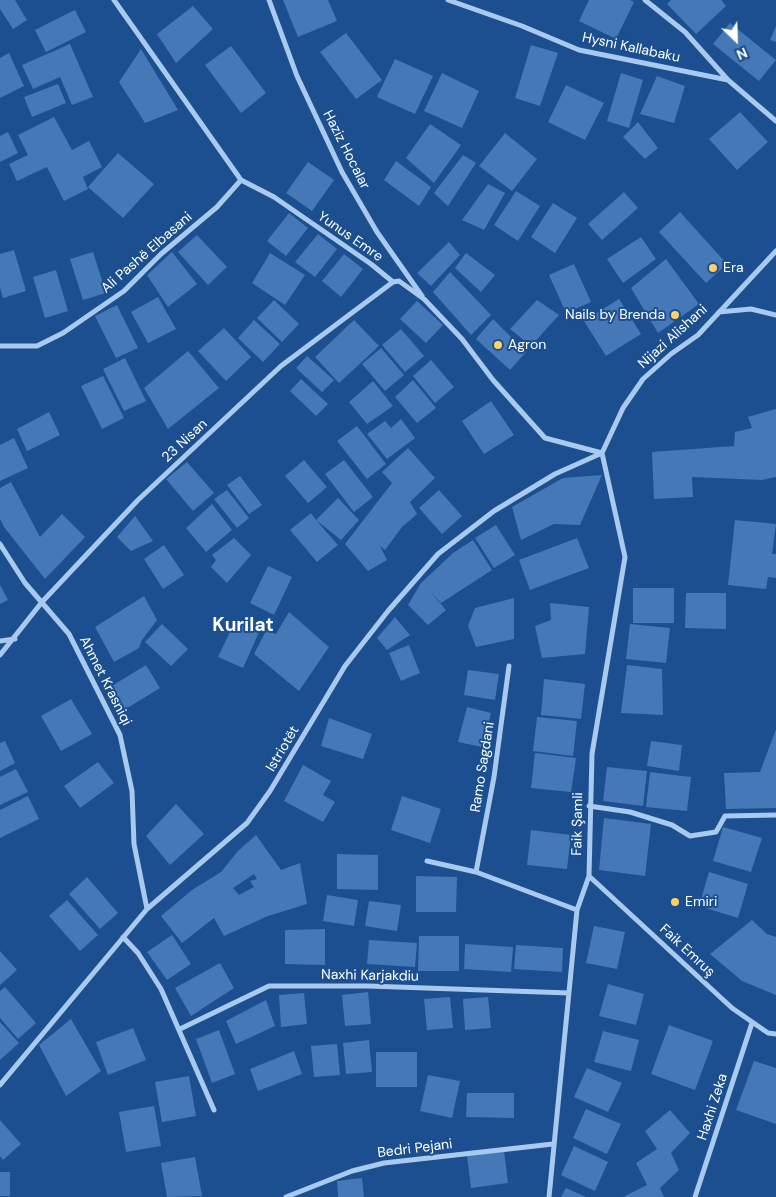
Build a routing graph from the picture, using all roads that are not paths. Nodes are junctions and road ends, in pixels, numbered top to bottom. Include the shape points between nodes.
1 (114, 0) edge
2 (269, 0) edge
3 (448, 0) edge
4 (645, 0) edge
5 (728, 80) junction
6 (776, 121) edge
7 (242, 180) junction
8 (776, 251) edge
9 (393, 282) junction
10 (424, 299) junction
11 (719, 312) junction
12 (776, 314) edge
13 (1, 347) edge
14 (602, 453) junction
15 (0, 544) edge
16 (42, 602) junction
17 (15, 639) junction
18 (0, 640) edge
19 (0, 656) edge
20 (509, 666) dead end
21 (589, 806) junction
22 (776, 815) edge
23 (427, 861) dead end
24 (476, 872) junction
25 (589, 876) junction
26 (147, 909) junction
27 (578, 910) junction
28 (123, 937) junction
29 (568, 993) junction
30 (752, 1023) junction
31 (180, 1029) junction
32 (776, 1034) edge
33 (0, 1085) edge
34 (214, 1110) dead end
35 (553, 1144) junction
36 (286, 1197) edge
37 (549, 1197) edge
38 (695, 1197) edge

1 - 7 street, Yunus Emre
2 - 10 street, Haziz Hocalar via 298,76 342,172 377,232
3 - 5 street, Hysni Kallabaku via 579,50
4 - 5 street via 685,32
5 - 6 street
7 - 9 street, Yunus Emre via 274,197
7 - 13 street, Ali Pashë Elbasani via 217,207 161,254 124,291 63,333 37,346
8 - 11 street, Nijazi Alishani
9 - 10 street, Yunus Emre via 399,281
9 - 16 street, 23 Nisan via 282,366 138,500
10 - 14 street, Yunus Emre via 545,438
11 - 12 street via 751,309
11 - 14 street, Nijazi Alishani via 643,380 623,408
14 - 21 street, Faik Şamli via 625,557 592,754
14 - 26 street, Istriotët via 555,474 494,511 438,554 345,666 270,791 246,823
15 - 16 street, Ahmet Krasniqi
16 - 17 street, 23 Nisan
16 - 26 street, Ahmet Krasniqi via 69,634 120,735 132,791 134,844
17 - 18 street
17 - 19 street, 23 Nisan
20 - 24 street, Ramo Sagdani via 494,777
21 - 22 street via 630,812 672,825 690,836 716,832 725,816
21 - 25 street, Faik Şamli
23 - 24 street
24 - 27 street
25 - 27 street, Faik Şamli
25 - 30 street, Faik Emruş
26 - 28 street, Istriotët
27 - 29 street, Faik Şamli
28 - 31 street via 138,953 161,990
28 - 33 street, Istriotët
29 - 31 street, Naxhi Karjakdiu via 269,986
29 - 35 street, Faik Şamli
30 - 32 street, Faik Emruş
30 - 38 street, Haxhi Zeka
31 - 34 street
35 - 36 street, Bedri Pejani via 384,1164 352,1171
35 - 37 street, Faik Şamli

